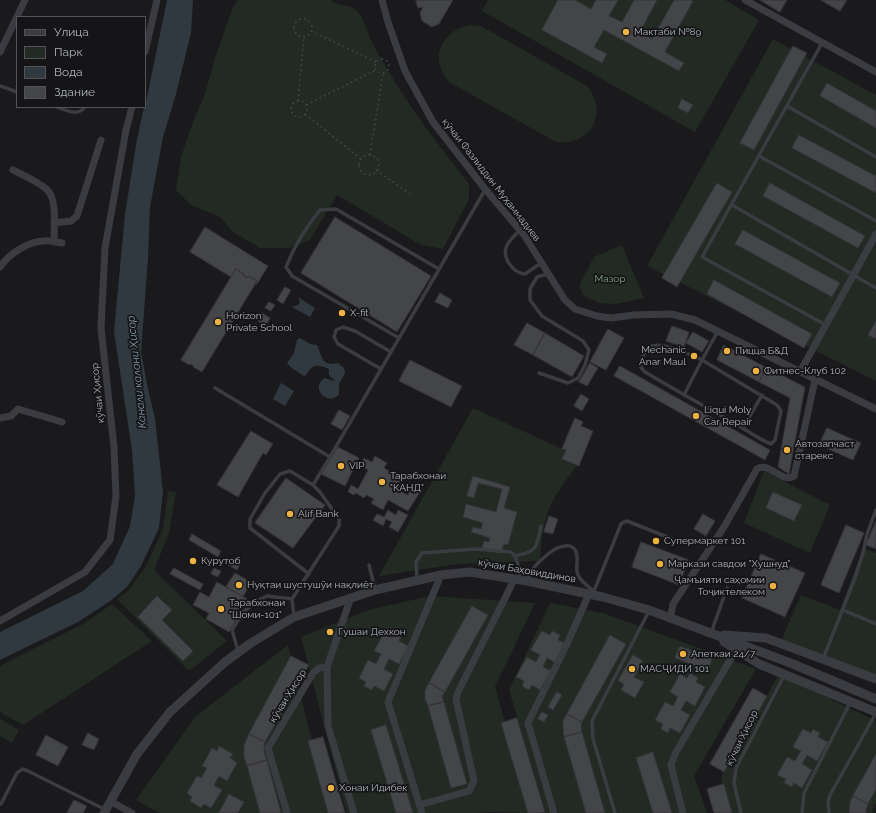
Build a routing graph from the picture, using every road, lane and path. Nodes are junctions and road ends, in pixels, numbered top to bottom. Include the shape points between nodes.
1 (25, 0) edge
2 (157, 0) edge
3 (382, 0) edge
4 (745, 0) edge
5 (17, 16) edge
6 (16, 19) edge
7 (311, 32) junction
8 (304, 37) junction
9 (822, 43) junction
10 (146, 48) edge
11 (0, 52) edge
12 (376, 62) junction
13 (376, 70) junction
14 (876, 72) edge
15 (382, 73) junction
16 (0, 86) edge
17 (16, 92) edge
18 (298, 101) junction
19 (306, 105) junction
20 (786, 106) junction
21 (60, 108) edge
22 (83, 108) edge
23 (132, 108) edge
24 (305, 114) junction
25 (101, 140) dead end
26 (370, 155) junction
27 (758, 156) junction
28 (876, 157) edge
29 (361, 159) junction
30 (13, 170) dead end
31 (376, 170) junction
32 (485, 189) junction
33 (413, 196) dead end
34 (732, 204) junction
35 (876, 221) edge
36 (54, 222) junction
37 (520, 230) junction
38 (876, 234) edge
39 (542, 263) junction
40 (0, 267) edge
41 (439, 269) junction
42 (548, 274) junction
43 (853, 275) junction
44 (876, 288) edge
45 (826, 325) junction
46 (718, 331) junction
47 (399, 338) junction
48 (391, 352) junction
49 (702, 360) junction
50 (381, 369) junction
51 (800, 372) junction
52 (539, 374) dead end
53 (815, 380) junction
54 (214, 388) dead end
55 (684, 395) junction
56 (762, 395) junction
57 (876, 409) edge
58 (0, 418) edge
59 (62, 422) dead end
60 (743, 428) junction
61 (330, 457) junction
62 (313, 485) junction
63 (876, 510) edge
64 (541, 526) dead end
65 (680, 542) dead end
66 (515, 556) junction
67 (369, 565) dead end
68 (309, 574) junction
69 (441, 575) junction
70 (417, 580) junction
71 (520, 581) junction
72 (727, 588) dead end
73 (375, 590) junction
74 (592, 593) junction
75 (351, 597) junction
76 (292, 599) junction
77 (649, 610) junction
78 (843, 610) junction
79 (294, 617) junction
80 (670, 619) junction
81 (0, 621) edge
82 (876, 624) edge
83 (710, 634) junction
84 (736, 650) junction
85 (238, 653) junction
86 (823, 658) junction
87 (327, 667) junction
88 (784, 675) junction
89 (876, 679) edge
90 (876, 699) edge
91 (850, 702) junction
92 (876, 713) edge
93 (110, 801) junction
94 (1, 804) edge
95 (419, 805) junction
96 (105, 812) edge
97 (132, 813) edge
98 (286, 813) edge
99 (354, 813) edge
100 (422, 813) edge
101 (554, 813) edge
102 (615, 813) edge
103 (683, 813) edge
104 (741, 813) edge
105 (802, 813) edge
106 (830, 813) edge

1 - 5 street
2 - 10 street
3 - 32 street, кӯчаи Фазлиддин Муҳаммадиев via 405,71 433,122
4 - 9 street
6 - 11 street
7 - 8 path
7 - 8 path via 311,24 306,19 296,21 294,31
7 - 12 path
8 - 18 path
9 - 14 street
9 - 20 lane
12 - 13 path
12 - 15 path via 383,59 388,63 388,69
13 - 15 path
13 - 19 path
15 - 26 path
16 - 17 lane
18 - 19 path
18 - 24 path via 292,104 291,113 296,117
19 - 24 path
20 - 27 lane
20 - 28 lane
21 - 22 lane via 73,113
23 - 81 street, кӯчаи Ҳисор via 105,248 101,328 114,447 116,496 110,540 85,572
24 - 29 path
25 - 36 street via 78,216 71,221
26 - 29 path
26 - 31 path via 378,161
27 - 34 lane
27 - 35 lane
29 - 31 path via 361,171 371,174
30 - 36 street via 49,192 54,208
31 - 33 path
32 - 37 street, кӯчаи Фазлиддин Муҳаммадиев
32 - 41 lane
34 - 43 lane
34 - 45 lane via 702,257
36 - 40 street via 58,243 44,240 32,244 12,254
37 - 39 street, кӯчаи Фазлиддин Муҳаммадиев
37 - 39 lane via 507,245 509,263 519,273 525,274
38 - 43 street
39 - 42 street, кӯчаи Фазлиддин Муҳаммадиев
41 - 47 lane
41 - 47 lane via 336,209 320,210 291,254 286,267 292,276
42 - 46 street, кӯчаи Фазлиддин Муҳаммадиев via 565,300 575,309 611,318 670,314 695,320
42 - 52 lane via 537,277 530,289 530,300 542,316 583,341 589,350 578,378 568,383
43 - 44 lane
43 - 45 street
45 - 51 street
46 - 49 lane
46 - 51 street, кӯчаи Фазлиддин Муҳаммадиев
47 - 48 lane
48 - 50 lane
48 - 50 lane via 355,331 343,327 336,330 334,337 338,344
49 - 55 lane
49 - 55 lane via 667,346 658,345 646,349 640,367
49 - 56 lane
50 - 61 lane
51 - 53 street, кӯчаи Фазлиддин Муҳаммадиев
53 - 57 street, кӯчаи Фазлиддин Муҳаммадиев
53 - 80 street via 794,476 786,478 764,467 757,469 724,527 673,604
54 - 61 lane
55 - 60 lane
56 - 60 lane
56 - 60 lane via 777,404 781,411 775,440 771,444
58 - 59 street via 10,416 18,409
61 - 62 lane
62 - 68 lane via 339,519 339,526
62 - 68 lane via 290,471 280,474 250,519 250,528
63 - 78 lane via 864,553
64 - 66 lane via 534,549 529,553
65 - 74 lane via 624,522
66 - 70 lane via 511,552 475,549 422,554 416,562
66 - 71 lane
67 - 73 lane
68 - 76 lane
69 - 70 street, кӯчаи Баҳовиддинов
69 - 71 street, кӯчаи Баҳовиддинов via 470,572
69 - 95 street via 388,702
70 - 73 street, кӯчаи Баҳовиддинов
71 - 74 street, кӯчаи Баҳовиддинов
71 - 74 lane via 553,550 568,545 577,554 578,575
71 - 95 street via 456,699 474,781 472,786 469,791
72 - 83 lane
73 - 75 street, кӯчаи Баҳовиддинов
74 - 77 street, кӯчаи Баҳовиддинов
74 - 101 street via 528,723
75 - 79 street, кӯчаи Баҳовиддинов
75 - 87 street
76 - 79 lane
76 - 85 lane via 267,596 243,612 232,630
77 - 80 street, кӯчаи Баҳовиддинов
77 - 102 lane via 592,722 593,740
78 - 82 lane
78 - 86 lane
79 - 85 street, кӯчаи Баҳовиддинов
80 - 83 street, кӯчаи Баҳовиддинов
83 - 84 street
83 - 86 street via 766,638
83 - 90 street, кӯчаи Баҳовиддинов via 793,664
84 - 88 street
84 - 103 street via 670,765
85 - 93 street, кӯчаи Баҳовиддинов via 170,712 137,754
86 - 89 street
87 - 98 street, кӯчаи Ҳисор via 313,673 268,748
87 - 99 street via 328,726
88 - 91 street
88 - 104 lane, кӯчаи Ҳисор via 736,768 734,783
91 - 92 street
91 - 105 lane via 804,793
92 - 106 lane via 830,795
93 - 96 street, кӯчаи Баҳовиддинов
93 - 97 street
94 - 96 lane via 17,773 22,769
95 - 100 street

